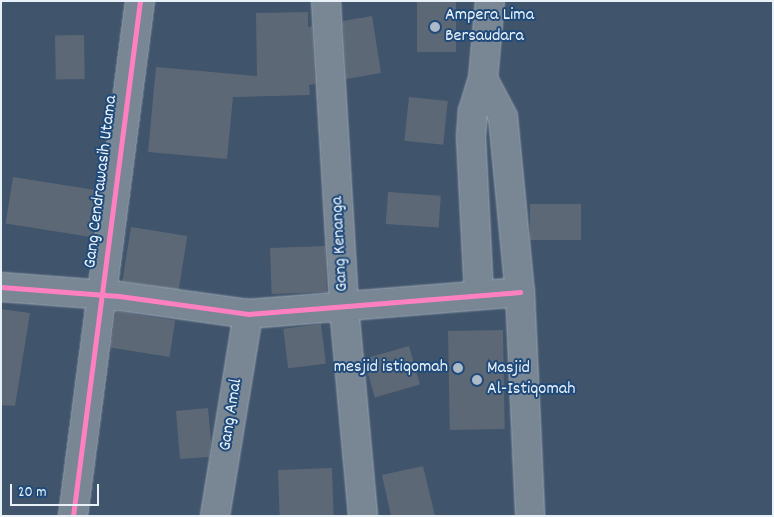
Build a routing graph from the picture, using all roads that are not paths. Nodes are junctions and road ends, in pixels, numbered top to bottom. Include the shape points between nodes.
1 (140, 1) edge
2 (326, 1) edge
3 (490, 1) edge
4 (483, 79) junction
5 (1, 286) edge
6 (520, 292) junction
7 (101, 294) junction
8 (479, 296) junction
9 (344, 307) junction
10 (248, 314) junction
11 (73, 516) edge
12 (216, 516) edge
13 (363, 516) edge
14 (530, 516) edge

1 - 7 street, Gang Cendrawasih Utama
2 - 9 street, Gang Kenanga
3 - 4 street
4 - 6 street via 503,117
4 - 8 street via 472,111 471,137
5 - 7 street
6 - 8 street
6 - 14 street
7 - 10 street
7 - 11 street, Gang Cendrawasih Utama
8 - 9 street
9 - 10 street
9 - 13 street, Gang Kenanga
10 - 12 street, Gang Amal

